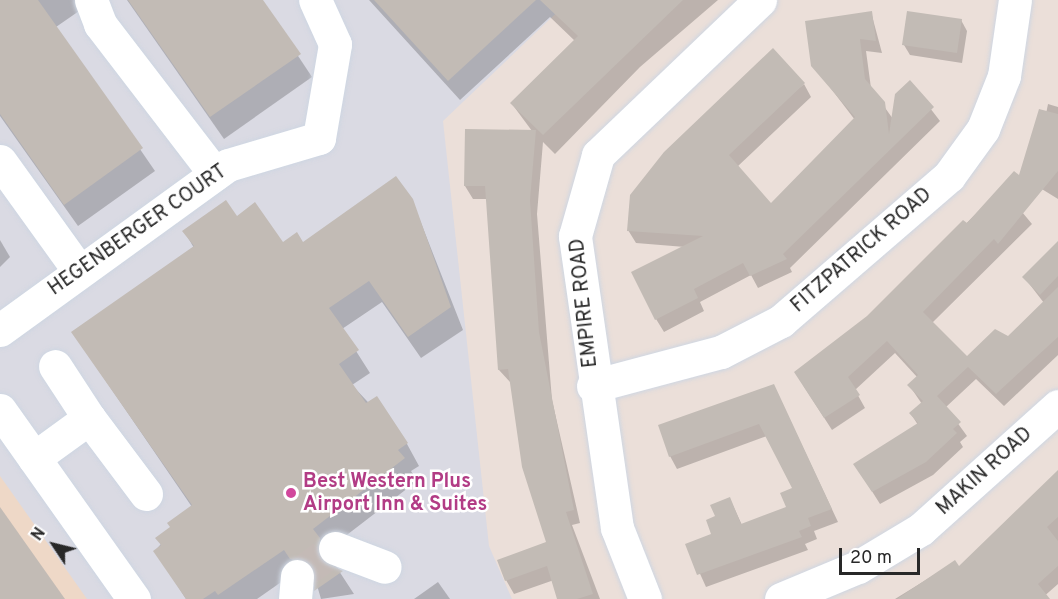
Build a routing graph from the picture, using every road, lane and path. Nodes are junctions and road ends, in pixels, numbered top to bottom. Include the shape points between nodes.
1 (91, 0) edge
2 (316, 0) edge
3 (760, 0) edge
4 (1015, 0) edge
5 (0, 161) edge
6 (215, 174) junction
7 (79, 271) junction
8 (0, 330) edge
9 (55, 366) dead end
10 (593, 386) junction
11 (1058, 405) edge
12 (0, 411) edge
13 (89, 418) junction
14 (34, 458) junction
15 (146, 494) dead end
16 (335, 548) dead end
17 (385, 567) dead end
18 (134, 599) edge
19 (645, 599) edge
20 (781, 599) edge

1 - 6 street via 100,24
2 - 6 street, HEGENBERGER COURT via 335,44 319,138 228,165
3 - 10 street, EMPIRE ROAD via 598,155 575,236
4 - 10 street, FITZPATRICK ROAD via 1004,76 983,129 949,176 781,321 721,352
5 - 7 street
6 - 7 street, HEGENBERGER COURT
7 - 8 street, HEGENBERGER COURT
9 - 13 street
10 - 19 street, EMPIRE ROAD via 617,528
11 - 20 street, MAKIN ROAD via 921,529 858,567
12 - 14 street
13 - 14 street
13 - 15 street
14 - 18 street
16 - 17 street

